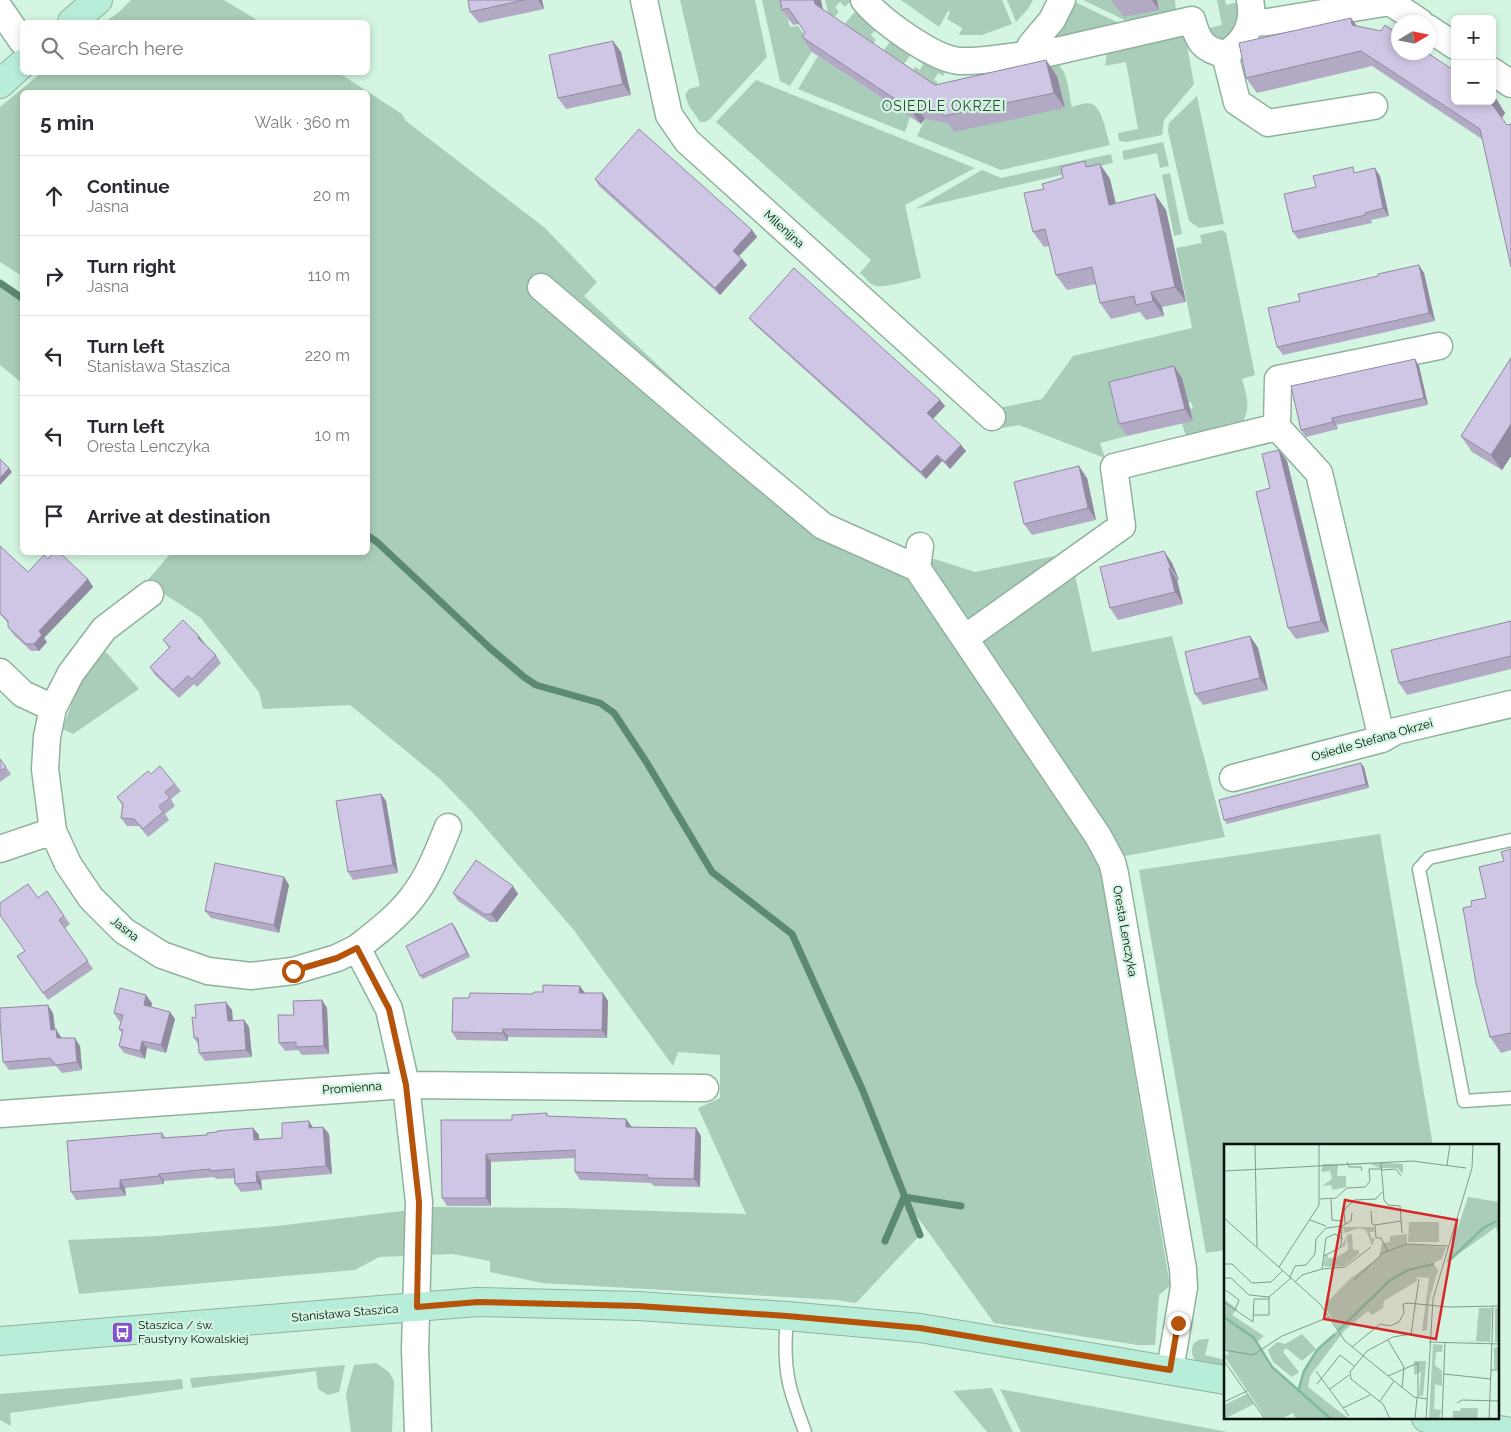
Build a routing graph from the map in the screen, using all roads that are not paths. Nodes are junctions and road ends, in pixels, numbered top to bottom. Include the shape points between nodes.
1 (98, 0) edge
2 (644, 0) edge
3 (864, 0) edge
4 (1062, 0) edge
5 (0, 9) edge
6 (1190, 10) edge
7 (1250, 11) edge
8 (1410, 15) edge
9 (74, 20) edge
10 (1436, 33) edge
11 (20, 39) edge
12 (1451, 43) edge
13 (1027, 54) junction
14 (1225, 54) junction
15 (20, 66) edge
16 (1496, 74) edge
17 (0, 84) edge
18 (1511, 84) edge
19 (1374, 106) dead end
20 (542, 287) dead end
21 (1439, 346) dead end
22 (992, 418) dead end
23 (1277, 427) junction
24 (150, 594) dead end
25 (965, 638) junction
26 (0, 672) edge
27 (1511, 704) edge
28 (53, 708) junction
29 (1382, 739) junction
30 (1233, 778) dead end
31 (448, 827) dead end
32 (53, 831) junction
33 (1511, 840) edge
34 (0, 849) edge
35 (357, 948) junction
36 (406, 1085) junction
37 (705, 1088) dead end
38 (1511, 1098) edge
39 (0, 1114) edge
40 (417, 1307) junction
41 (787, 1316) junction
42 (0, 1341) edge
43 (1170, 1370) junction
44 (1224, 1380) edge
45 (1438, 1420) edge
46 (418, 1432) edge
47 (805, 1432) edge
48 (1511, 1432) edge

1 - 9 street
2 - 22 street, Milenijna via 670,115 687,141
3 - 13 street via 893,27 924,48 958,61
4 - 13 street
5 - 11 street
6 - 13 street via 1048,53
6 - 14 street via 1196,34 1203,45
7 - 8 street via 1268,22 1390,2
7 - 14 street via 1241,41
10 - 12 street
14 - 19 street via 1237,102 1268,123
15 - 17 street
16 - 18 street
20 - 25 street, Oresta Lenczyka via 823,526 918,557
21 - 23 street via 1278,380
23 - 25 street via 1114,467 1122,526
23 - 29 street via 1319,474
24 - 28 street, Jasna via 104,629 72,673
25 - 43 street, Oresta Lenczyka via 1098,836 1112,862 1183,1269 1184,1287
26 - 28 street via 23,694
27 - 29 street, Osiedle Stefana Okrzei via 1396,731
28 - 32 street, Jasna via 45,769
29 - 30 street, Osiedle Stefana Okrzei
31 - 35 street, Jasna via 435,861 412,898
32 - 34 street
32 - 35 street, Jasna via 68,864 90,898 124,931 162,955 208,970 251,976 293,971 337,958
33 - 38 lane via 1429,858 1419,869 1464,1101
35 - 36 street via 389,1009
36 - 37 street, Promienna
36 - 39 street, Promienna
36 - 40 street via 419,1202
40 - 41 street, Stanisława Staszica via 478,1302 638,1306
40 - 42 street, Stanisława Staszica
40 - 46 street
41 - 43 street, Stanisława Staszica via 920,1328
41 - 47 lane via 787,1371
43 - 44 street, Stanisława Staszica
45 - 48 street

